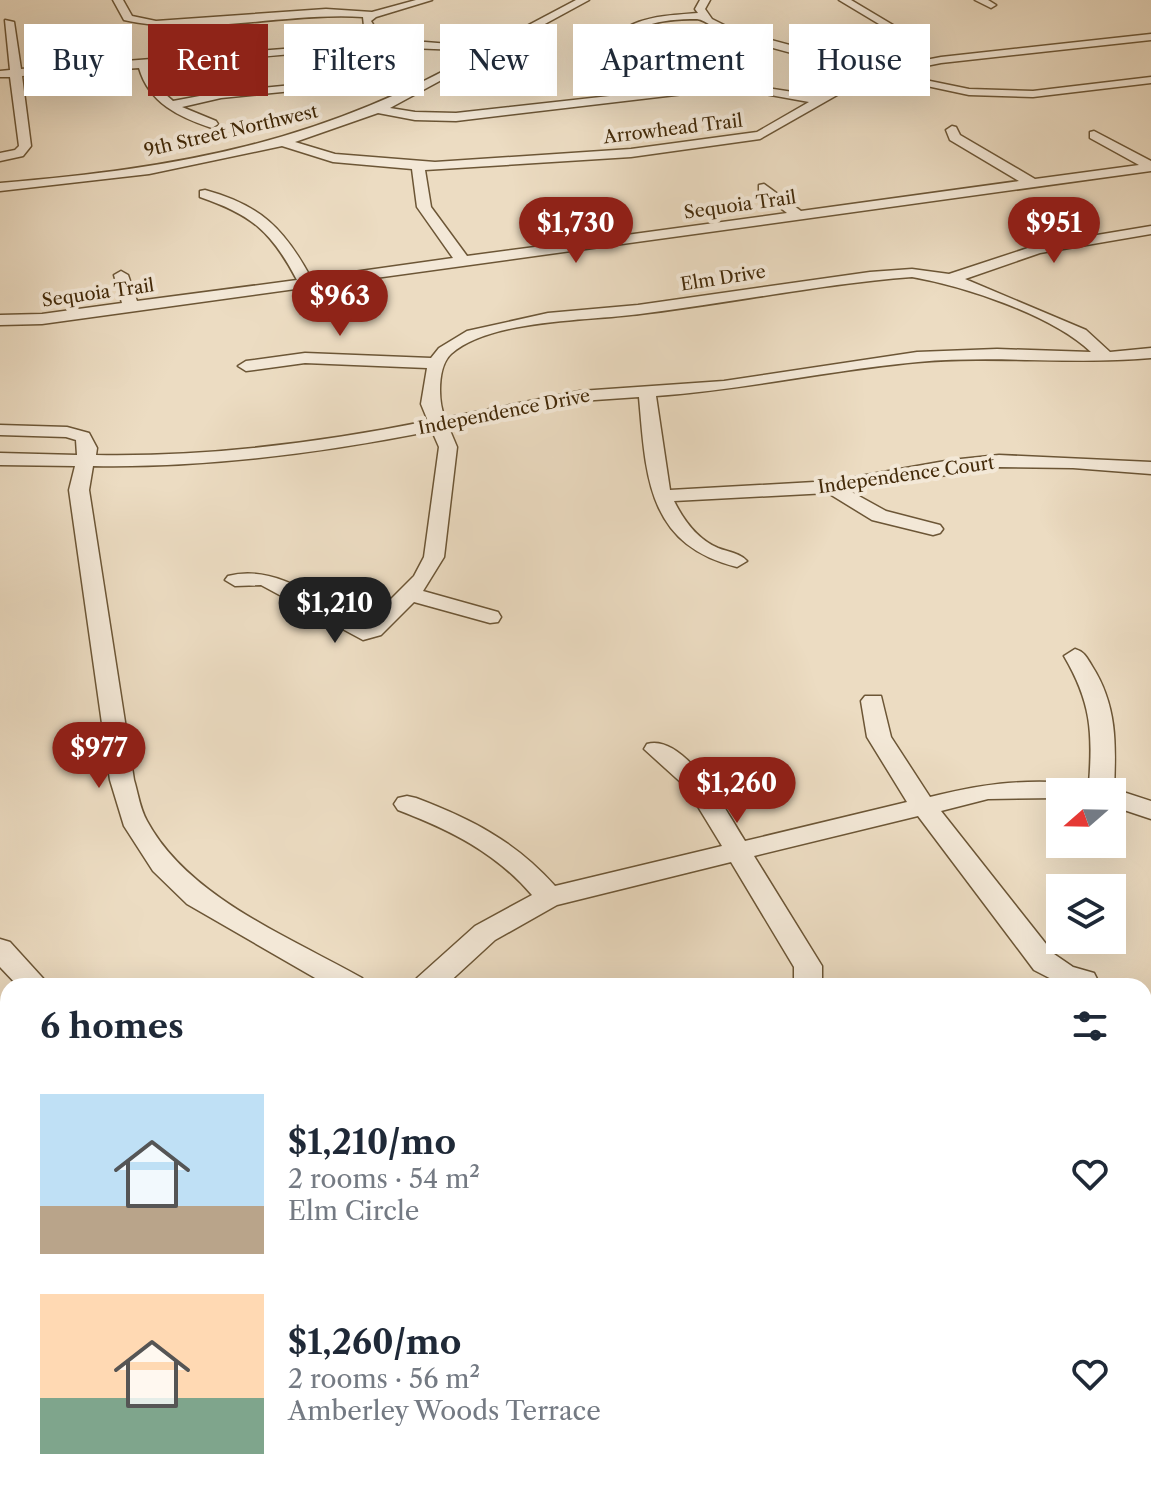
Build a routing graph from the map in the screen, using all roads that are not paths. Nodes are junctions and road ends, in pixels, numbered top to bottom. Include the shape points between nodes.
1 (118, 0) edge
2 (307, 0) edge
3 (427, 0) edge
4 (584, 0) edge
5 (705, 0) edge
6 (844, 0) edge
7 (980, 0) edge
8 (991, 5) dead end
9 (315, 12) junction
10 (372, 15) junction
11 (703, 16) junction
12 (9, 22) dead end
13 (368, 24) edge
14 (539, 24) edge
15 (649, 24) edge
16 (886, 24) edge
17 (1151, 37) edge
18 (5, 40) edge
19 (789, 49) edge
20 (284, 53) edge
21 (930, 62) edge
22 (144, 65) junction
23 (17, 73) junction
24 (0, 74) edge
25 (440, 76) edge
26 (1151, 80) edge
27 (930, 85) edge
28 (284, 89) edge
29 (828, 96) edge
30 (819, 100) junction
31 (173, 105) junction
32 (378, 109) junction
33 (212, 124) dead end
34 (952, 130) dead end
35 (1094, 135) dead end
36 (280, 141) junction
37 (0, 157) edge
38 (419, 166) junction
39 (1151, 166) edge
40 (1032, 183) junction
41 (0, 187) edge
42 (764, 188) dead end
43 (205, 194) dead end
44 (584, 211) dead end
45 (798, 215) junction
46 (1151, 230) edge
47 (615, 240) junction
48 (463, 261) junction
49 (121, 275) dead end
50 (950, 279) junction
51 (306, 283) junction
52 (131, 306) junction
53 (0, 320) edge
54 (1151, 353) edge
55 (1106, 357) junction
56 (436, 363) junction
57 (246, 366) dead end
58 (647, 392) junction
59 (438, 425) junction
60 (0, 430) edge
61 (0, 459) edge
62 (84, 462) junction
63 (1151, 468) edge
64 (832, 487) junction
65 (661, 496) junction
66 (933, 529) dead end
67 (737, 561) dead end
68 (235, 580) dead end
69 (410, 594) junction
70 (490, 617) dead end
71 (1075, 656) dead end
72 (873, 701) dead end
73 (656, 749) dead end
74 (1102, 778) edge
75 (1046, 790) edge
76 (1126, 802) edge
77 (407, 804) dead end
78 (923, 806) junction
79 (1151, 810) edge
80 (739, 850) junction
81 (549, 897) junction
82 (0, 949) edge
83 (28, 978) edge
84 (338, 978) edge
85 (436, 978) edge
86 (808, 978) edge
87 (1074, 978) edge

1 - 9 street via 125,16 156,24
2 - 9 street
3 - 10 street
4 - 14 street, 9th Street Northwest
5 - 11 street
6 - 16 street
7 - 8 street
9 - 10 street
10 - 13 street
11 - 15 street
11 - 19 street via 738,35
12 - 18 street
17 - 21 street, Arrowhead Trail
18 - 23 street
20 - 22 street
22 - 23 street
22 - 31 street via 153,92
23 - 24 street
23 - 37 street via 24,154
25 - 32 street, 9th Street Northwest
26 - 27 street via 1002,95
28 - 31 street
29 - 30 street, Arrowhead Trail
30 - 32 street via 724,86 465,116 415,116
30 - 38 street, Arrowhead Trail via 770,132 741,140 621,154
31 - 33 street
32 - 36 street, 9th Street Northwest
34 - 40 street via 954,137
35 - 39 street
36 - 38 street, Arrowhead Trail via 333,158
36 - 41 street, 9th Street Northwest via 149,169
38 - 48 street via 421,204
39 - 40 street, Sequoia Trail
40 - 45 street, Sequoia Trail
42 - 45 street
43 - 51 street via 270,224
44 - 47 street
45 - 47 street, Sequoia Trail
46 - 50 street via 1037,249
47 - 48 street, Sequoia Trail
48 - 51 street, Sequoia Trail
49 - 52 street
50 - 55 street, Elm Drive via 1080,333
50 - 56 street, Elm Drive via 879,275 548,318 473,334
51 - 52 street, Sequoia Trail
52 - 53 street, Sequoia Trail
54 - 55 street, Independence Drive
55 - 58 street, Independence Drive via 917,357
56 - 57 street via 305,358
56 - 59 street via 430,398
58 - 59 street, Independence Drive via 580,396
58 - 65 street
59 - 62 street, Independence Drive via 251,454
59 - 69 street via 448,447 436,551
60 - 62 street via 83,437 88,448
61 - 62 street, Independence Drive
62 - 84 street via 79,490 120,767 133,820 162,864 197,897
63 - 64 street, Independence Court via 999,461
64 - 65 street, Independence Court
64 - 66 street via 881,518
65 - 67 street via 692,541 717,557
68 - 69 street via 268,581 363,633 373,630
69 - 70 street
71 - 74 street via 1102,709
72 - 78 street via 885,751
73 - 80 street via 695,781
75 - 78 street via 1010,789
76 - 79 street
77 - 81 street via 492,841
78 - 80 street
78 - 87 street via 1044,962
80 - 81 street
80 - 86 street via 808,966
81 - 85 street via 485,933
82 - 83 street

